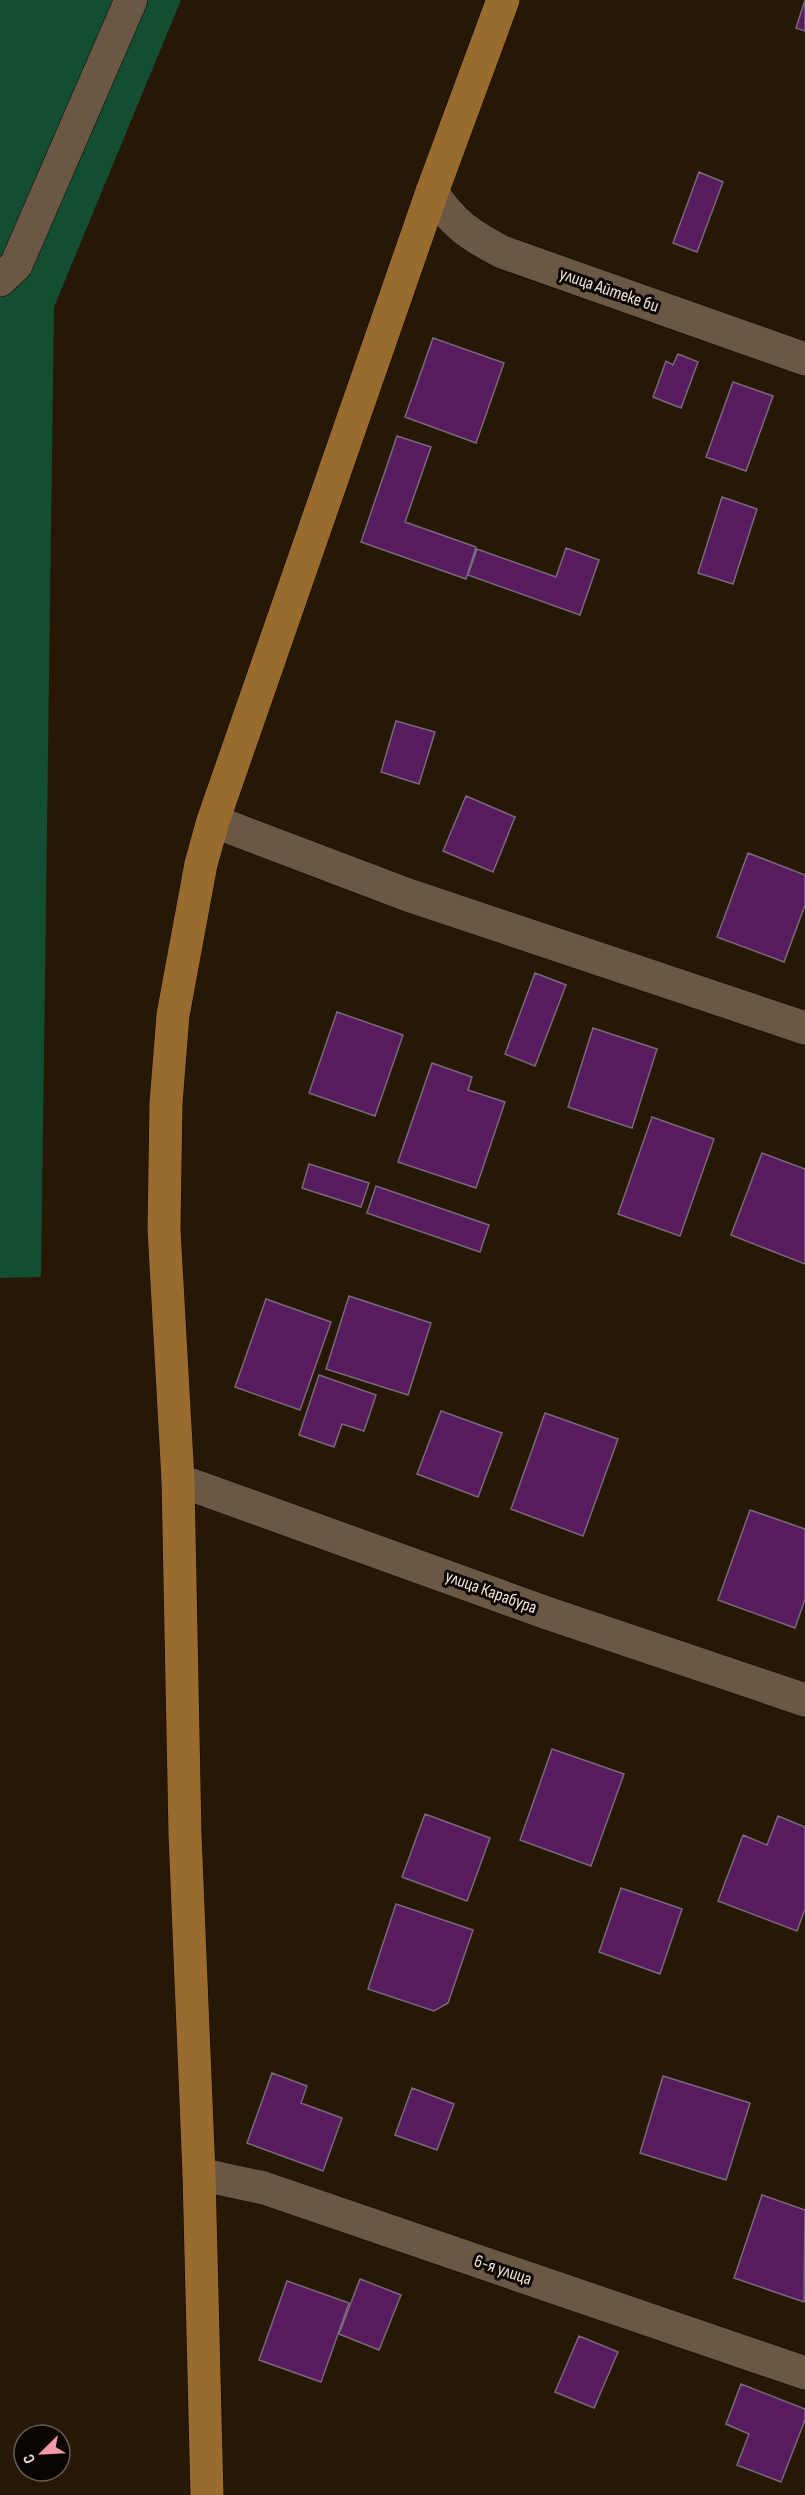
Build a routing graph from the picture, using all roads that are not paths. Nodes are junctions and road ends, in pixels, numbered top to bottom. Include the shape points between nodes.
1 (131, 0) edge
2 (503, 0) edge
3 (432, 192) junction
4 (0, 280) edge
5 (805, 359) edge
6 (213, 821) junction
7 (805, 1028) edge
8 (178, 1480) junction
9 (805, 1700) edge
10 (199, 2174) junction
11 (805, 2373) edge
12 (207, 2495) edge

1 - 4 street via 16,265
2 - 3 main road
3 - 5 street, улица Айтеке би via 466,232 502,252
3 - 6 main road
6 - 7 street via 408,895
6 - 8 main road via 183,953 166,1103 164,1229
8 - 9 street, улица Карабура via 547,1613
8 - 10 main road via 185,1834
10 - 11 street, 6-я улица via 264,2188
10 - 12 main road

